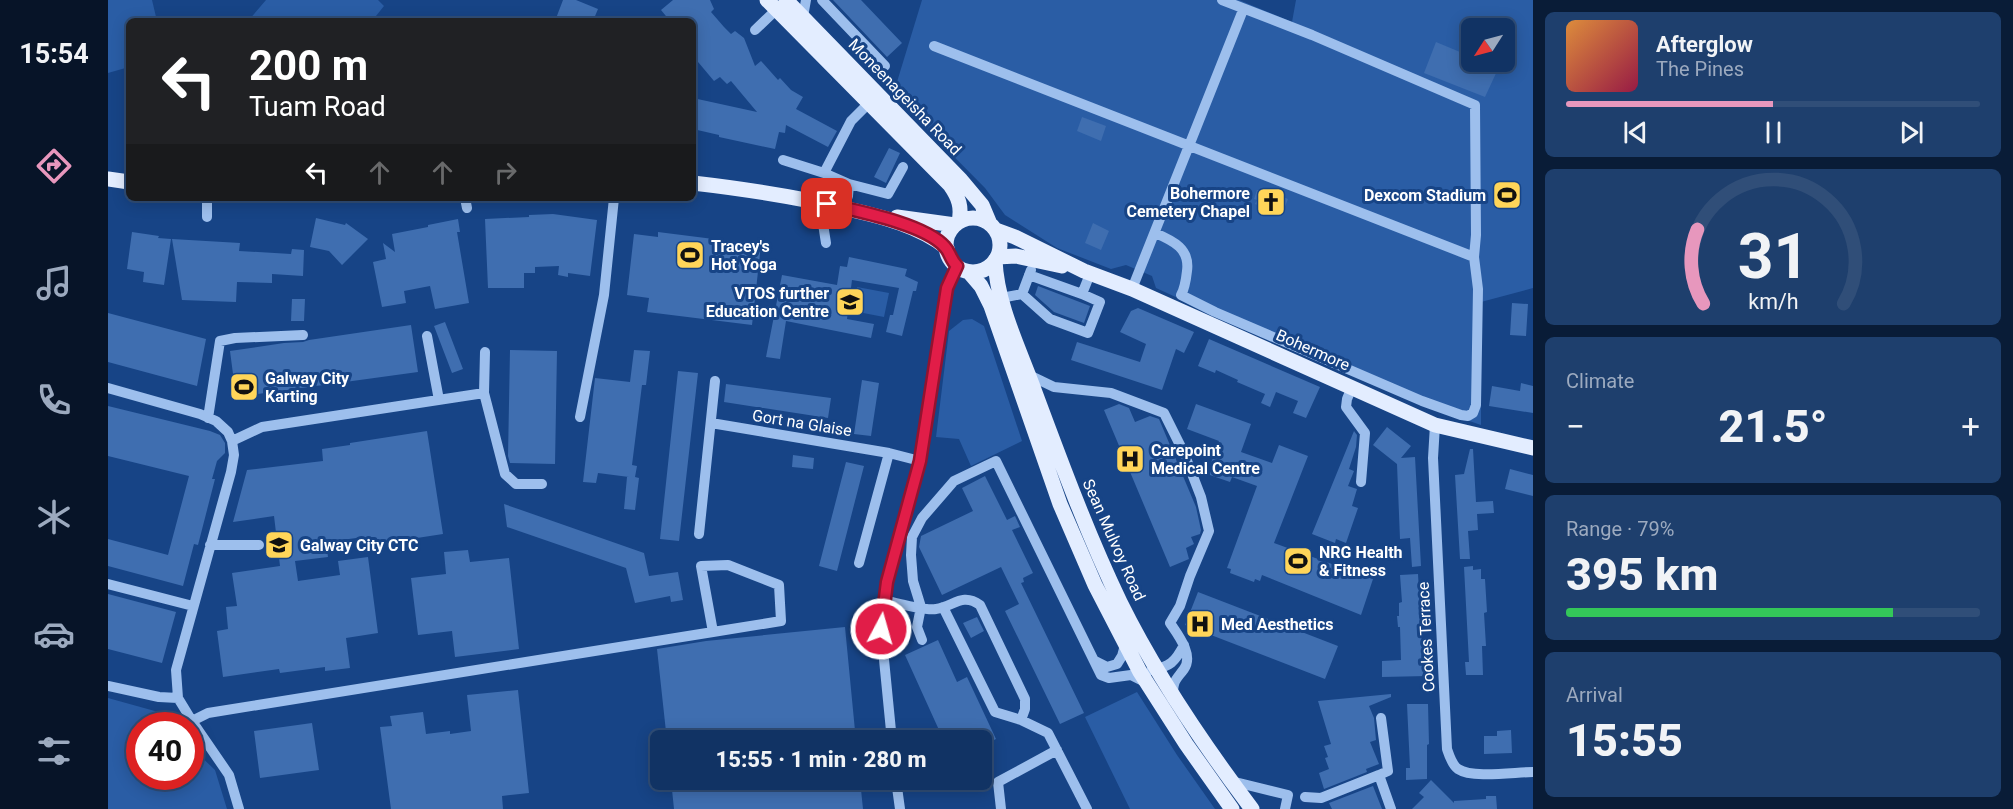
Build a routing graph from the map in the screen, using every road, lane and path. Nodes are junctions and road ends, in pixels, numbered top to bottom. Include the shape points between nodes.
1 (806, 0) edge
2 (822, 0) edge
3 (1222, 0) edge
4 (777, 3) edge
5 (1243, 9) junction
6 (803, 17) junction
7 (755, 30) dead end
8 (934, 46) dead end
9 (885, 66) dead end
10 (869, 103) junction
11 (1189, 147) junction
12 (783, 160) dead end
13 (903, 167) dead end
14 (824, 173) junction
15 (108, 179) edge
16 (126, 182) edge
17 (696, 183) edge
18 (849, 184) junction
19 (207, 201) edge
20 (614, 201) edge
21 (827, 204) junction
22 (843, 208) junction
23 (879, 216) junction
24 (207, 217) dead end
25 (957, 224) junction
26 (993, 227) junction
27 (1155, 233) junction
28 (826, 243) dead end
29 (946, 248) junction
30 (1474, 257) junction
31 (996, 258) junction
32 (1035, 260) junction
33 (963, 269) junction
34 (1087, 272) junction
35 (1029, 275) junction
36 (1132, 289) junction
37 (1022, 294) junction
38 (1082, 294) junction
39 (1001, 298) junction
40 (303, 335) dead end
41 (427, 336) dead end
42 (485, 352) dead end
43 (1029, 375) junction
44 (716, 381) dead end
45 (1352, 387) junction
46 (108, 388) edge
47 (484, 393) junction
48 (439, 400) junction
49 (580, 417) dead end
50 (208, 418) junction
51 (711, 423) junction
52 (1435, 425) junction
53 (232, 441) junction
54 (1533, 448) edge
55 (889, 453) junction
56 (920, 461) junction
57 (1361, 482) dead end
58 (542, 484) dead end
59 (699, 534) dead end
60 (259, 544) dead end
61 (210, 546) junction
62 (859, 563) dead end
63 (108, 584) edge
64 (884, 600) junction
65 (193, 606) junction
66 (921, 607) junction
67 (943, 607) junction
68 (712, 632) junction
69 (922, 640) dead end
70 (1125, 645) junction
71 (1184, 645) junction
72 (1094, 661) junction
73 (1157, 669) junction
74 (1144, 678) junction
75 (108, 686) edge
76 (1173, 695) junction
77 (178, 698) junction
78 (187, 712) edge
79 (204, 715) edge
80 (1381, 718) dead end
81 (1021, 720) junction
82 (891, 730) edge
83 (204, 739) edge
84 (1057, 750) junction
85 (1533, 772) edge
86 (1379, 775) junction
87 (1231, 781) junction
88 (897, 790) edge
89 (1305, 797) dead end
90 (239, 809) edge
91 (900, 809) edge
92 (1001, 809) edge
93 (1087, 809) edge
94 (1232, 809) edge
95 (1251, 809) edge
96 (1285, 809) edge
97 (1391, 809) edge

1 - 6 street
2 - 9 street
3 - 5 street
4 - 6 main road, Moneenageisha Road
4 - 7 street
4 - 10 main road, Moneenageisha Road
5 - 11 street
5 - 30 street via 1475,105
6 - 26 main road, Moneenageisha Road via 961,180 982,205
8 - 11 street
10 - 14 street via 851,121
10 - 25 main road, Moneenageisha Road via 958,196
11 - 27 street
11 - 30 street
12 - 14 street
13 - 18 street via 888,194
14 - 18 street
15 - 16 main road
17 - 21 main road
18 - 22 street
19 - 24 street
20 - 49 street via 604,295
21 - 22 main road
21 - 28 street via 823,224
22 - 23 main road
23 - 25 main road
23 - 29 main road via 933,238
25 - 26 main road via 975,218
25 - 29 main road via 949,234
26 - 31 main road via 1000,243
26 - 34 main road, Bohermore
27 - 30 street via 1186,254 1189,261 1181,295 1422,401 1468,416 1476,405 1478,289
27 - 36 street
29 - 33 main road
31 - 32 main road, Bohermore via 1016,256
31 - 33 main road via 981,271
31 - 39 main road, Sean Mulvoy Road
32 - 34 main road, Bohermore
32 - 35 street
33 - 56 street via 947,288
33 - 70 main road, Sean Mulvoy Road via 981,286 991,306 1060,504
34 - 36 main road, Bohermore
34 - 38 street
35 - 37 street
35 - 38 street
36 - 45 main road, Bohermore
37 - 38 street via 1050,319 1088,333 1100,302
37 - 39 street
39 - 43 main road, Sean Mulvoy Road
40 - 50 street via 220,341
41 - 48 street
42 - 47 street
43 - 71 street via 1054,387 1111,393 1164,413 1184,453 1209,531 1170,623
43 - 73 main road, Sean Mulvoy Road via 1091,538
44 - 51 street
45 - 52 main road, Bohermore
45 - 57 street via 1346,406 1365,434
46 - 50 street
47 - 48 street
47 - 58 street via 505,474 516,484
48 - 53 street via 262,427
50 - 53 street via 228,432
51 - 55 street, Gort na Glaise
51 - 59 street
52 - 54 main road, Bohermore
52 - 85 street, Cookes Terrace via 1433,458 1447,749 1457,769 1472,774
53 - 61 street via 231,472
55 - 56 street, Gort na Glaise
55 - 62 street
56 - 64 street
60 - 61 street
61 - 65 street
63 - 65 street
64 - 66 street
64 - 82 street via 881,629
65 - 77 street via 176,670
66 - 67 street
66 - 69 street via 917,627
66 - 72 street via 914,581 912,537 954,481 996,461
67 - 81 street via 995,712
67 - 81 street via 964,599 980,605 1025,699
68 - 68 street via 701,566 728,565 779,585 781,621
68 - 79 street
70 - 72 street via 1118,664 1107,667
70 - 74 main road, Sean Mulvoy Road
71 - 73 street via 1173,662
71 - 76 street via 1186,666 1173,682
72 - 74 street via 1101,675 1109,678
73 - 74 street
73 - 76 main road, Sean Mulvoy Road
74 - 94 main road, Sean Mulvoy Road
75 - 77 street
76 - 87 main road, Sean Mulvoy Road
77 - 78 street
80 - 86 street via 1388,771
81 - 84 street via 1048,733
83 - 90 street via 229,775
84 - 92 street via 998,782
84 - 93 street
86 - 89 street via 1321,798
86 - 97 street
87 - 95 main road, Sean Mulvoy Road
87 - 96 street via 1288,795
88 - 91 street

